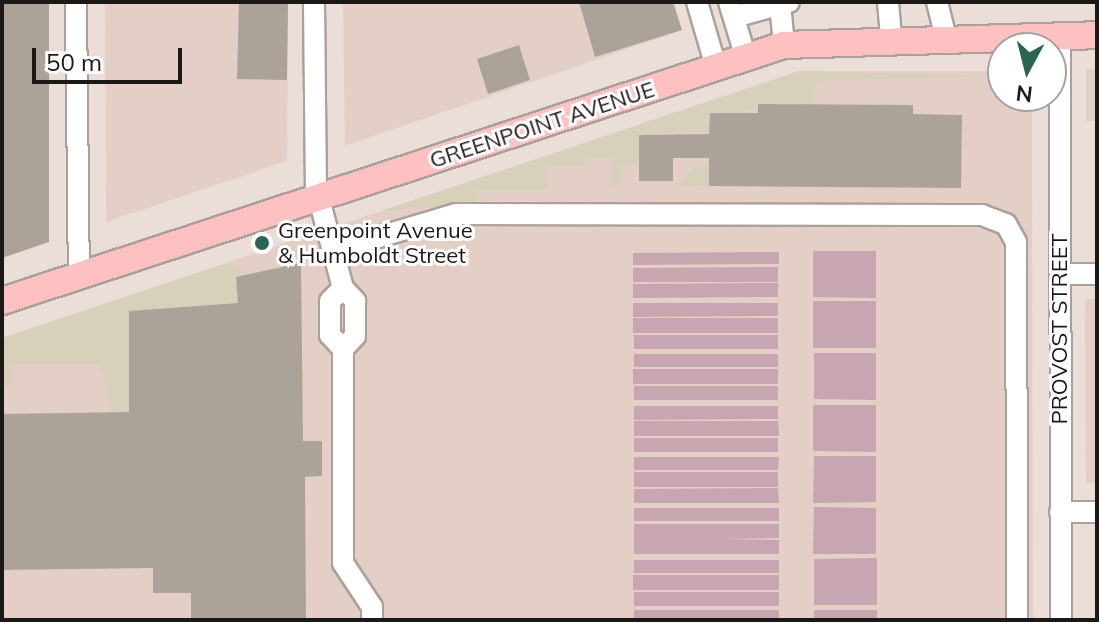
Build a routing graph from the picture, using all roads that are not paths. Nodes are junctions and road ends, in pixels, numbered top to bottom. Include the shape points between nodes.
1 (76, 2) edge
2 (314, 2) edge
3 (697, 2) edge
4 (888, 2) edge
5 (937, 2) edge
6 (784, 3) edge
7 (732, 9) edge
8 (1097, 35) edge
9 (1067, 37) edge
10 (891, 38) junction
11 (987, 38) edge
12 (946, 39) junction
13 (784, 45) junction
14 (746, 58) junction
15 (716, 67) junction
16 (1060, 112) edge
17 (317, 198) junction
18 (332, 251) junction
19 (1060, 274) junction
20 (1097, 274) edge
21 (79, 276) junction
22 (2, 301) edge
23 (1060, 512) junction
24 (1097, 512) edge
25 (372, 620) edge
26 (1017, 620) edge
27 (1061, 620) edge

1 - 21 street
2 - 17 street
3 - 15 street
4 - 10 street
5 - 12 street
6 - 7 street
6 - 13 street
7 - 14 street
8 - 9 main road, GREENPOINT AVENUE
10 - 12 main road, GREENPOINT AVENUE
10 - 13 main road, GREENPOINT AVENUE
11 - 12 main road, GREENPOINT AVENUE
13 - 14 main road, GREENPOINT AVENUE
14 - 15 main road, GREENPOINT AVENUE
15 - 17 main road, GREENPOINT AVENUE
16 - 19 street, PROVOST STREET
17 - 18 street
17 - 21 main road, GREENPOINT AVENUE
18 - 25 street via 343,288 330,301 330,335 343,349 343,563 372,607
18 - 26 street via 456,214 982,215 1006,224 1016,242
19 - 20 street
19 - 23 street, PROVOST STREET
21 - 22 main road, GREENPOINT AVENUE
23 - 24 street
23 - 27 street, PROVOST STREET

